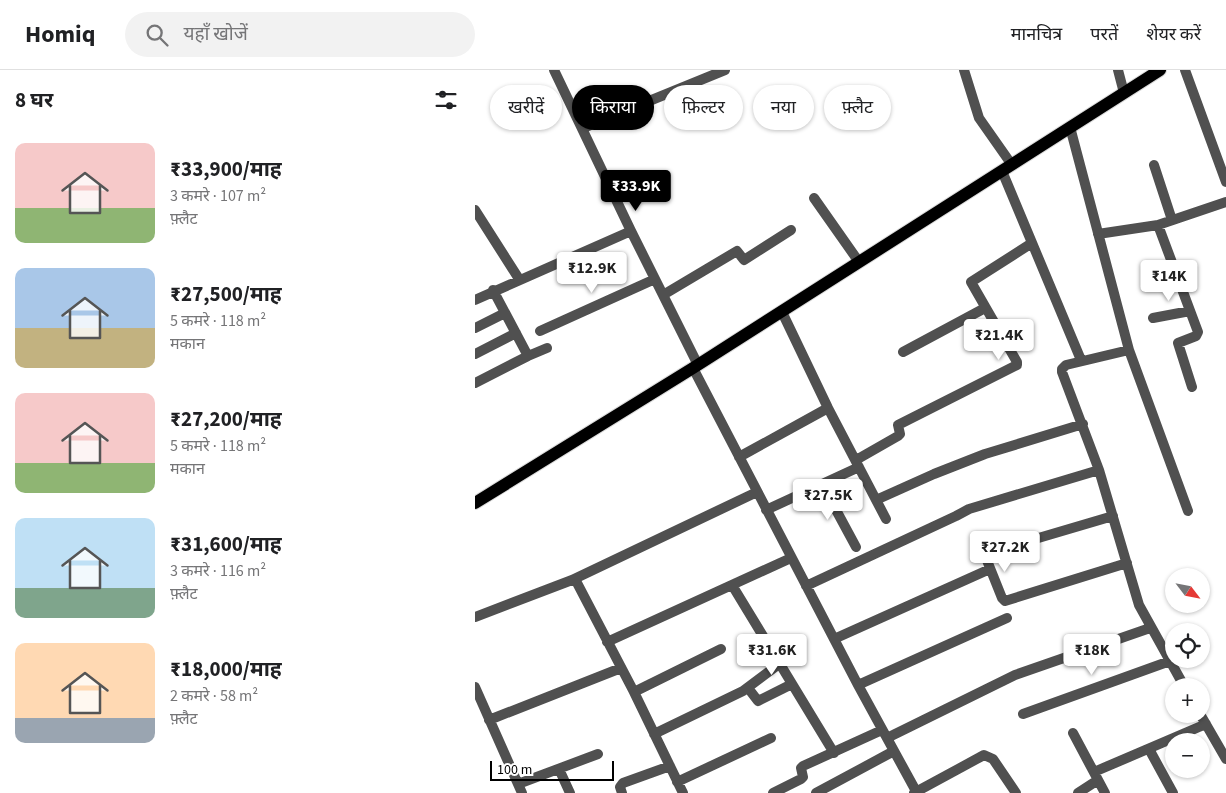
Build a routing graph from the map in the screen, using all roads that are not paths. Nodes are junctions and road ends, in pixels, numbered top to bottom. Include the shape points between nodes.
1 (554, 70) edge
2 (725, 70) edge
3 (963, 70) edge
4 (1118, 70) edge
5 (1160, 70) edge
6 (1185, 70) edge
7 (1124, 93) junction
8 (654, 99) edge
9 (572, 106) edge
10 (1070, 127) junction
11 (584, 130) edge
12 (1154, 165) dead end
13 (1007, 168) junction
14 (1226, 182) edge
15 (814, 198) dead end
16 (1226, 202) edge
17 (475, 210) edge
18 (1172, 220) junction
19 (1159, 224) junction
20 (631, 230) junction
21 (791, 230) dead end
22 (1098, 234) junction
23 (1032, 243) junction
24 (859, 262) junction
25 (519, 279) junction
26 (655, 279) junction
27 (493, 290) junction
28 (663, 295) junction
29 (475, 299) edge
30 (985, 308) junction
31 (1190, 311) junction
32 (782, 312) junction
33 (505, 313) junction
34 (1153, 318) dead end
35 (475, 328) edge
36 (540, 332) dead end
37 (516, 334) junction
38 (547, 348) dead end
39 (1129, 350) junction
40 (903, 352) dead end
41 (475, 354) edge
42 (528, 356) junction
43 (1081, 360) junction
44 (695, 366) junction
45 (475, 383) edge
46 (1192, 387) dead end
47 (828, 408) junction
48 (1083, 424) junction
49 (739, 457) junction
50 (858, 463) junction
51 (1099, 470) junction
52 (822, 484) junction
53 (757, 492) junction
54 (876, 500) junction
55 (475, 503) edge
56 (766, 510) junction
57 (1188, 511) dead end
58 (1113, 516) junction
59 (886, 519) dead end
60 (856, 546) dead end
61 (791, 558) junction
62 (1127, 564) junction
63 (990, 569) junction
64 (575, 579) junction
65 (731, 585) junction
66 (806, 586) junction
67 (475, 617) edge
68 (1007, 618) dead end
69 (1150, 628) junction
70 (834, 639) junction
71 (607, 642) junction
72 (721, 649) dead end
73 (1165, 654) edge
74 (1165, 662) edge
75 (779, 664) junction
76 (621, 668) junction
77 (792, 684) junction
78 (858, 685) junction
79 (475, 687) edge
80 (748, 688) junction
81 (634, 692) junction
82 (1023, 714) dead end
83 (489, 720) junction
84 (1206, 724) joint
85 (1073, 733) dead end
86 (654, 734) junction
87 (885, 734) junction
88 (771, 738) dead end
89 (1149, 749) junction
90 (894, 751) junction
91 (834, 753) junction
92 (599, 754) dead end
93 (1226, 760) edge
94 (670, 766) junction
95 (559, 769) junction
96 (1096, 776) junction
97 (677, 782) junction
98 (518, 790) edge
99 (570, 793) edge
100 (622, 793) edge
101 (683, 793) edge
102 (773, 793) edge
103 (816, 793) edge
104 (915, 793) edge
105 (1015, 793) edge
106 (1078, 793) edge
107 (1105, 793) edge
108 (1173, 793) edge

1 - 9 street
2 - 8 street
3 - 13 street via 979,118
4 - 7 street
5 - 7 main road
6 - 14 street
7 - 10 main road
10 - 13 main road
10 - 22 street
11 - 20 street
12 - 18 street
13 - 23 street
13 - 24 main road
15 - 24 street
16 - 18 street
17 - 25 street
18 - 19 street
19 - 22 street
19 - 31 street
20 - 25 street
20 - 26 street
21 - 28 street via 744,260 737,251
22 - 39 street
23 - 30 street via 971,281
23 - 43 street
24 - 32 main road
25 - 27 street
26 - 28 street
26 - 36 street
27 - 29 street
27 - 33 street
28 - 44 street
30 - 40 street
30 - 50 street via 1017,365 898,426 899,436
31 - 34 street
31 - 46 street via 1198,334 1178,343
32 - 44 main road
32 - 47 street
33 - 35 street
33 - 37 street
37 - 41 street
37 - 42 street
38 - 42 street
39 - 43 street
39 - 57 street
42 - 45 street
43 - 48 street via 1066,365 1062,372
44 - 49 street
44 - 55 main road
47 - 49 street
47 - 50 street
48 - 51 street
48 - 54 street via 977,458
49 - 53 street
50 - 52 street
50 - 54 street
51 - 58 street
51 - 66 street via 969,509
52 - 56 street
52 - 60 street
53 - 56 street
53 - 64 street
54 - 59 street
56 - 61 street
58 - 62 street
58 - 63 street via 989,552 986,556
61 - 65 street
61 - 66 street
62 - 63 street via 1005,601
62 - 69 street via 1139,605
63 - 70 street
64 - 67 street
64 - 71 street
65 - 71 street
65 - 75 street
66 - 70 street
68 - 78 street
69 - 73 street
69 - 87 street via 1015,675
70 - 78 street
71 - 76 street
72 - 81 street
74 - 82 street
75 - 77 street
75 - 80 street
76 - 81 street
76 - 83 street
77 - 80 street via 758,701
77 - 91 street
78 - 87 street
79 - 83 street
80 - 86 street
81 - 86 street
83 - 98 street
84 - 89 street
84 - 93 street
85 - 96 street
86 - 94 street
87 - 90 street
87 - 91 street
88 - 97 street
89 - 96 street
89 - 108 street
90 - 103 street
90 - 104 street
91 - 102 street via 803,766 801,779
92 - 95 street
94 - 97 street
94 - 100 street via 623,783 620,787
95 - 98 street
95 - 99 street
96 - 106 street
96 - 107 street
97 - 101 street
104 - 105 street via 984,755 993,758

